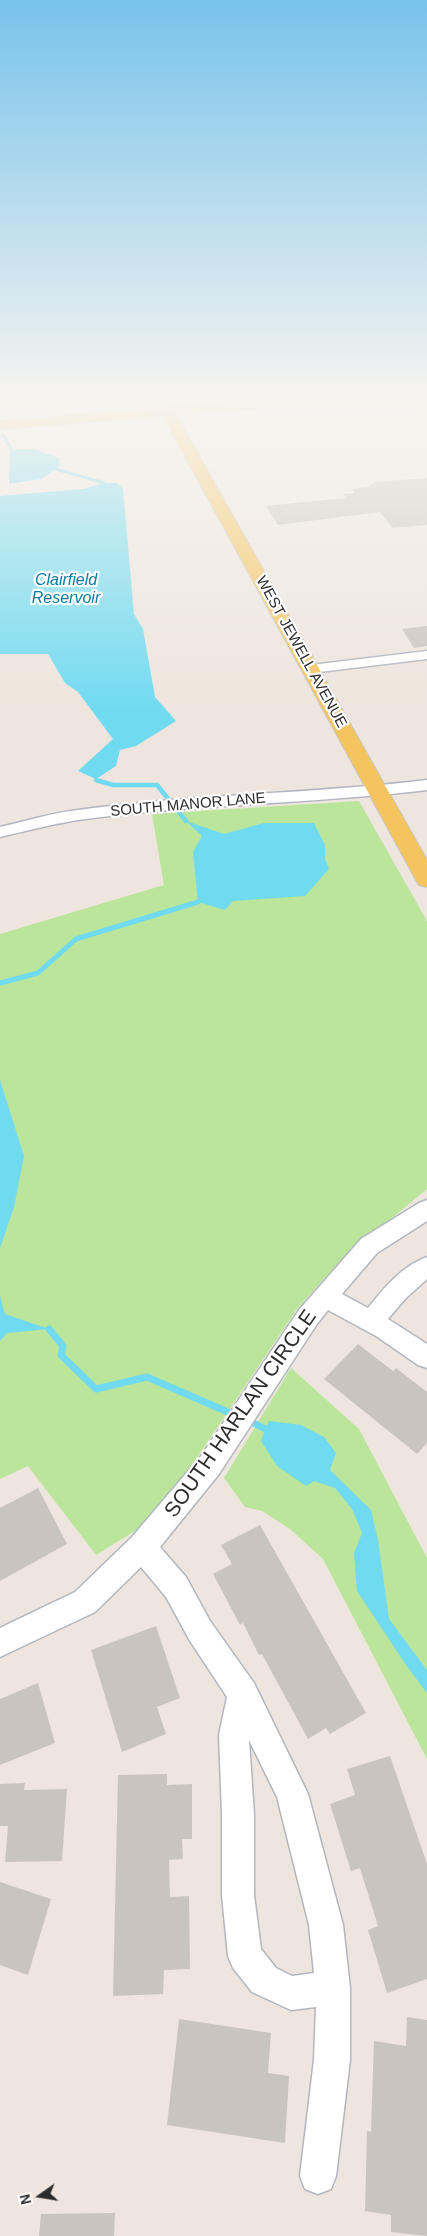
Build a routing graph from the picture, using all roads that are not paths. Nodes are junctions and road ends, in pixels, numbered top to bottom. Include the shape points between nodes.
1 (218, 502) edge
2 (427, 655) edge
3 (311, 669) junction
4 (427, 785) edge
5 (377, 791) junction
6 (0, 832) edge
7 (427, 880) edge
8 (427, 1209) edge
9 (427, 1267) edge
10 (325, 1297) junction
11 (372, 1322) junction
12 (427, 1357) edge
13 (142, 1547) junction
14 (0, 1643) edge
15 (242, 1694) junction
16 (333, 1988) junction
17 (318, 2176) dead end

1 - 3 main road, WEST JEWELL AVENUE
2 - 3 street
3 - 5 main road, WEST JEWELL AVENUE
4 - 5 street, SOUTH MANOR LANE
5 - 6 street, SOUTH MANOR LANE via 77,815
5 - 7 main road, WEST JEWELL AVENUE
8 - 10 street, SOUTH HARLAN CIRCLE via 369,1246
9 - 11 street via 392,1295
10 - 11 street
10 - 13 street, SOUTH HARLAN CIRCLE via 308,1317 210,1465
11 - 12 street
13 - 14 street, SOUTH HARLAN CIRCLE via 85,1602
13 - 15 street via 176,1587 200,1631
15 - 16 street via 292,1794 326,1925
15 - 16 street via 234,1736 238,1895 245,1956 264,1980 291,1993
16 - 17 street via 332,2060

